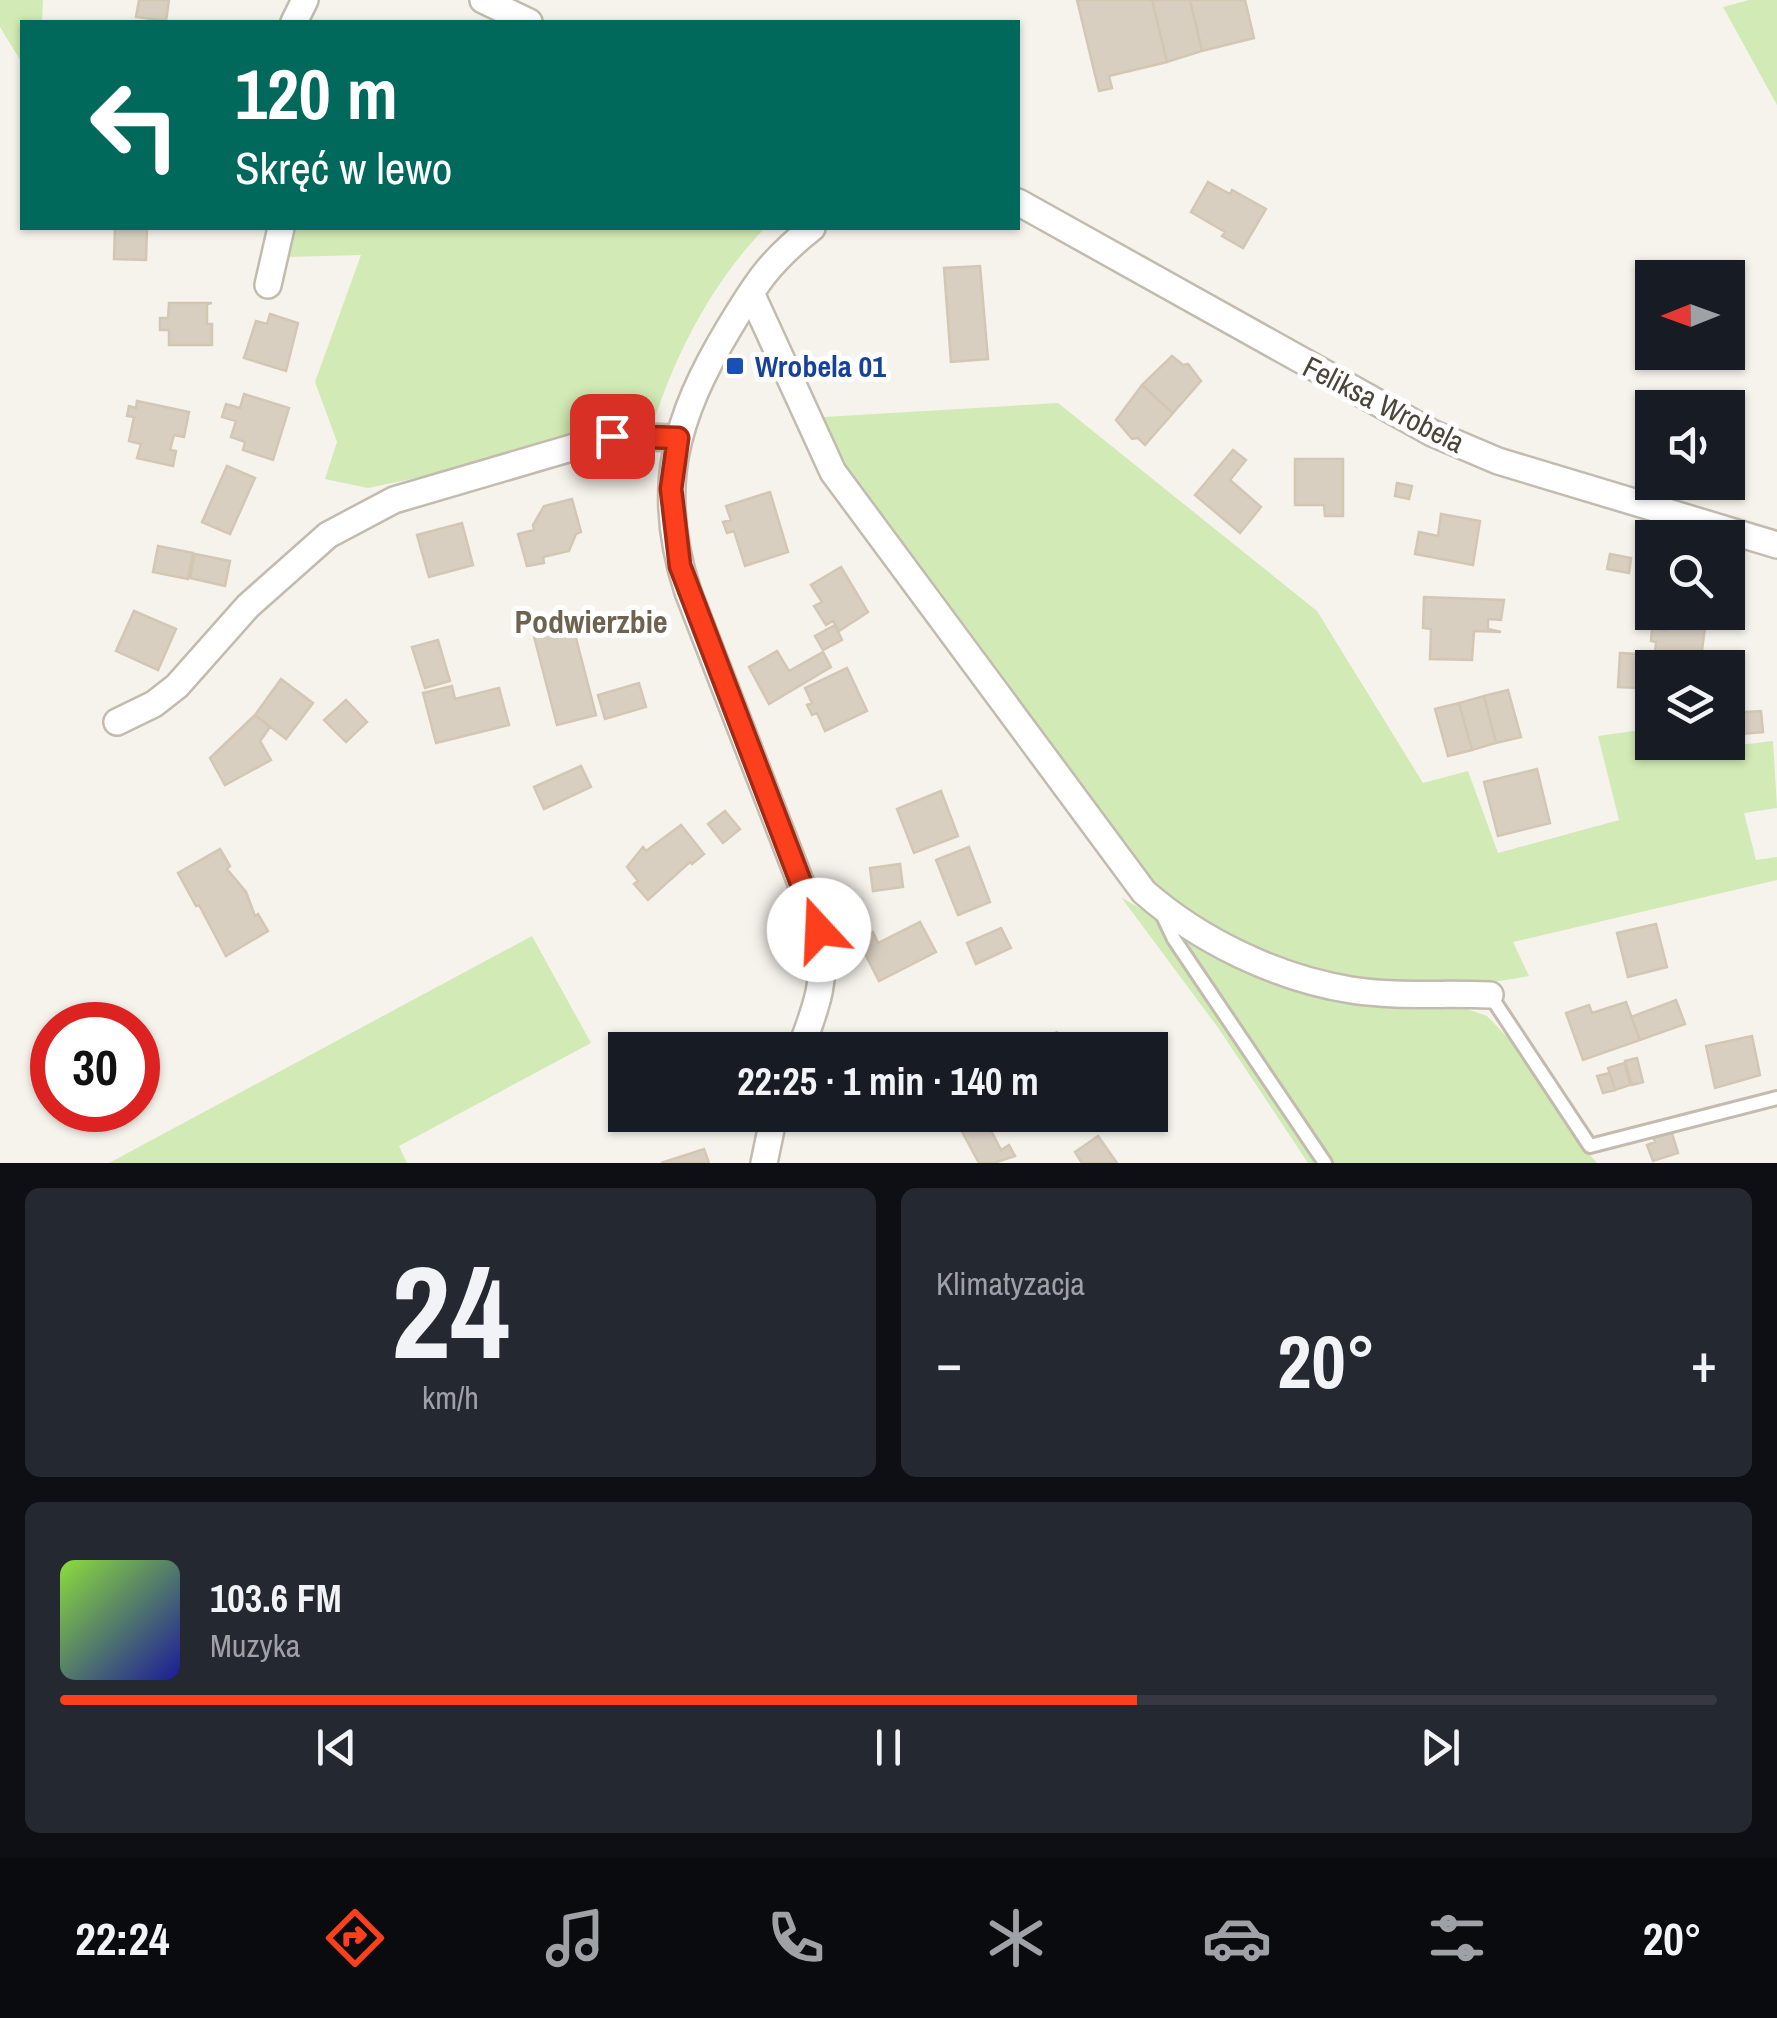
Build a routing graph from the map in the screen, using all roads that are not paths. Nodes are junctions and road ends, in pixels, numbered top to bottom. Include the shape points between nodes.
1 (482, 0) edge
2 (525, 20) edge
3 (1020, 203) edge
4 (281, 230) edge
5 (810, 230) edge
6 (268, 285) dead end
7 (750, 293) junction
8 (678, 438) junction
9 (1777, 545) edge
10 (117, 722) dead end
11 (1166, 912) junction
12 (1490, 995) joint
13 (806, 1032) edge
14 (1777, 1098) edge
15 (770, 1132) edge
16 (764, 1163) edge
17 (1325, 1163) edge

1 - 2 street
3 - 9 street, Feliksa Wrobela via 1432,433 1498,461
4 - 6 street
5 - 7 street
7 - 8 street via 697,383
7 - 11 street via 833,472 1123,867
8 - 10 street via 612,436 394,500 328,536 248,606 177,686
8 - 13 street via 671,489 680,566 823,947 822,988
11 - 12 street via 1217,943 1316,982 1353,990
11 - 17 lane via 1174,939
12 - 14 lane via 1590,1146
15 - 16 street

